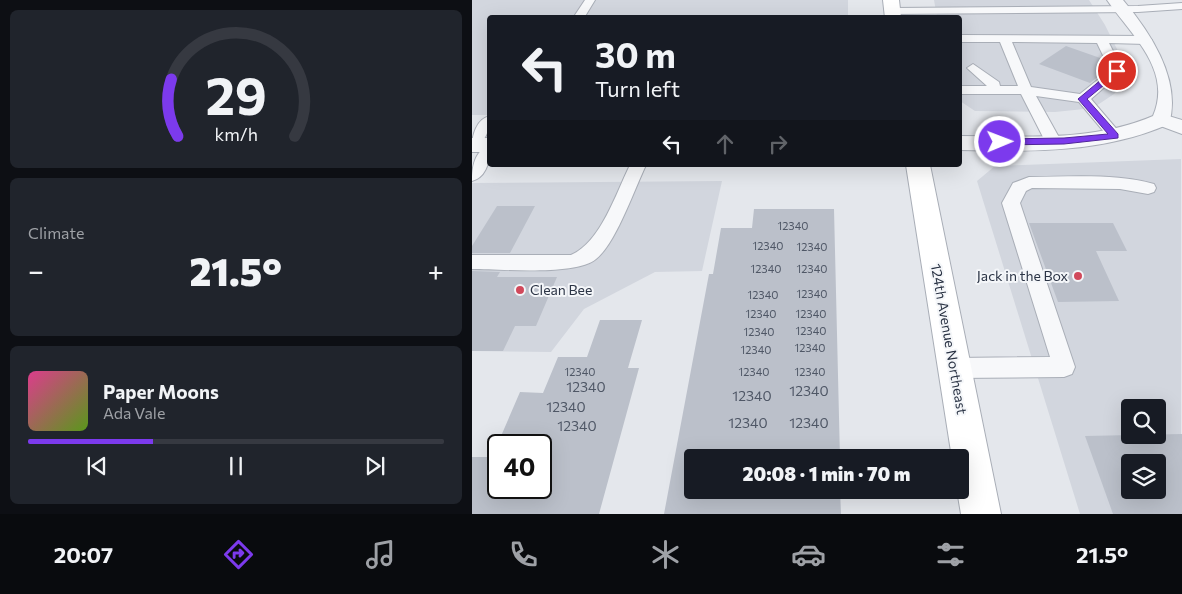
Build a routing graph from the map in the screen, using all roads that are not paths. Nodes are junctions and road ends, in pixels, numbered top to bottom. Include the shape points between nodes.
1 (590, 0) edge
2 (1081, 4) edge
3 (1118, 4) edge
4 (1182, 6) edge
5 (892, 9) edge
6 (948, 9) edge
7 (580, 15) edge
8 (962, 36) edge
9 (962, 37) edge
10 (962, 37) edge
11 (1004, 38) junction
12 (1101, 40) junction
13 (1146, 40) junction
14 (983, 51) joint
15 (994, 88) junction
16 (962, 90) edge
17 (1026, 90) junction
18 (1175, 90) edge
19 (1083, 99) junction
20 (487, 124) edge
21 (1172, 124) edge
22 (1115, 136) junction
23 (1053, 141) junction
24 (962, 143) edge
25 (472, 144) edge
26 (487, 145) edge
27 (487, 155) edge
28 (637, 167) edge
29 (918, 167) edge
30 (472, 176) edge
31 (1148, 188) dead end
32 (472, 262) edge
33 (954, 368) junction
34 (981, 514) edge

1 - 7 lane
2 - 3 lane
2 - 6 lane
3 - 4 lane
3 - 13 street
5 - 6 lane
8 - 11 lane
9 - 14 lane
10 - 14 lane
11 - 12 lane
11 - 17 lane
12 - 13 lane
12 - 19 lane via 1117,71
13 - 18 street
15 - 15 lane via 989,68
15 - 16 lane
15 - 17 lane
17 - 19 lane
17 - 23 lane
18 - 21 street via 1169,103
19 - 22 lane
20 - 25 lane
21 - 22 street
22 - 23 street
23 - 24 street
25 - 26 street
27 - 30 lane
28 - 32 lane via 602,240 589,255 574,262
29 - 33 main road, 124th Avenue Northeast
31 - 33 lane via 1120,184 1029,182 1019,187 1011,203 1064,367
33 - 34 main road, 124th Avenue Northeast

